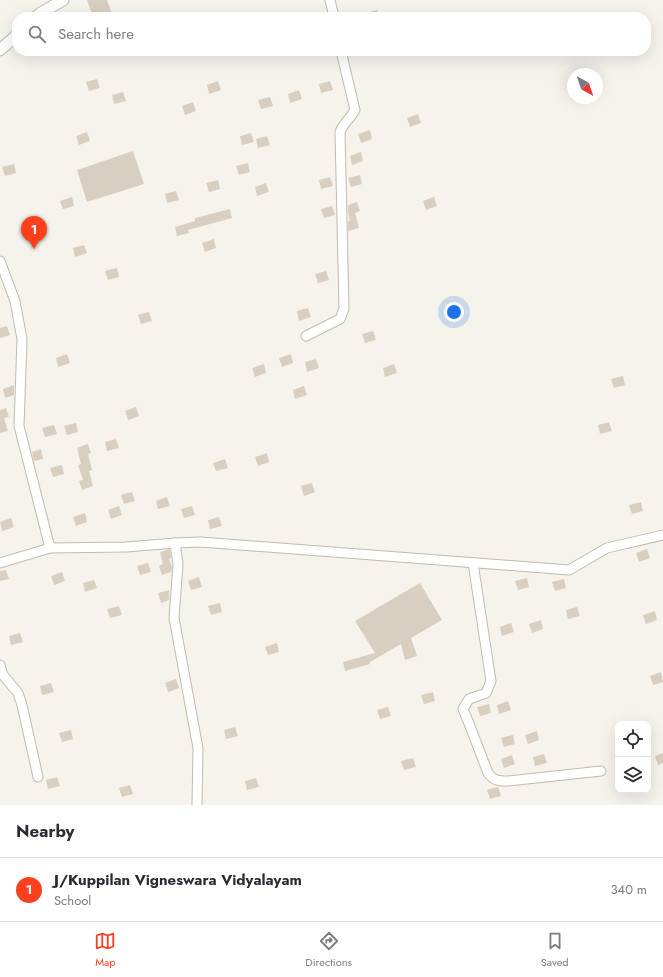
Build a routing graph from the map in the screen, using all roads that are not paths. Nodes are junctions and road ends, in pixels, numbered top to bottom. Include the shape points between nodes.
1 (63, 0) edge
2 (330, 0) edge
3 (41, 12) edge
4 (333, 12) edge
5 (12, 39) edge
6 (0, 50) edge
7 (343, 56) edge
8 (0, 261) edge
9 (306, 336) dead end
10 (663, 535) edge
11 (175, 543) junction
12 (50, 548) junction
13 (473, 563) junction
14 (0, 564) edge
15 (0, 665) edge
16 (1, 675) edge
17 (601, 771) dead end
18 (38, 777) dead end
19 (197, 805) edge

1 - 3 street
2 - 4 street
5 - 6 street
7 - 9 street via 355,110 343,124 340,132 344,309 340,319
8 - 12 street via 15,301 22,339 19,426
10 - 13 street via 607,548 568,570
11 - 12 street via 126,547
11 - 13 street via 201,542
11 - 19 street via 178,564 174,618 198,748
12 - 14 street
13 - 17 street via 491,681 486,694 469,698 463,710 491,778 508,781
15 - 16 street
16 - 18 street via 18,693

